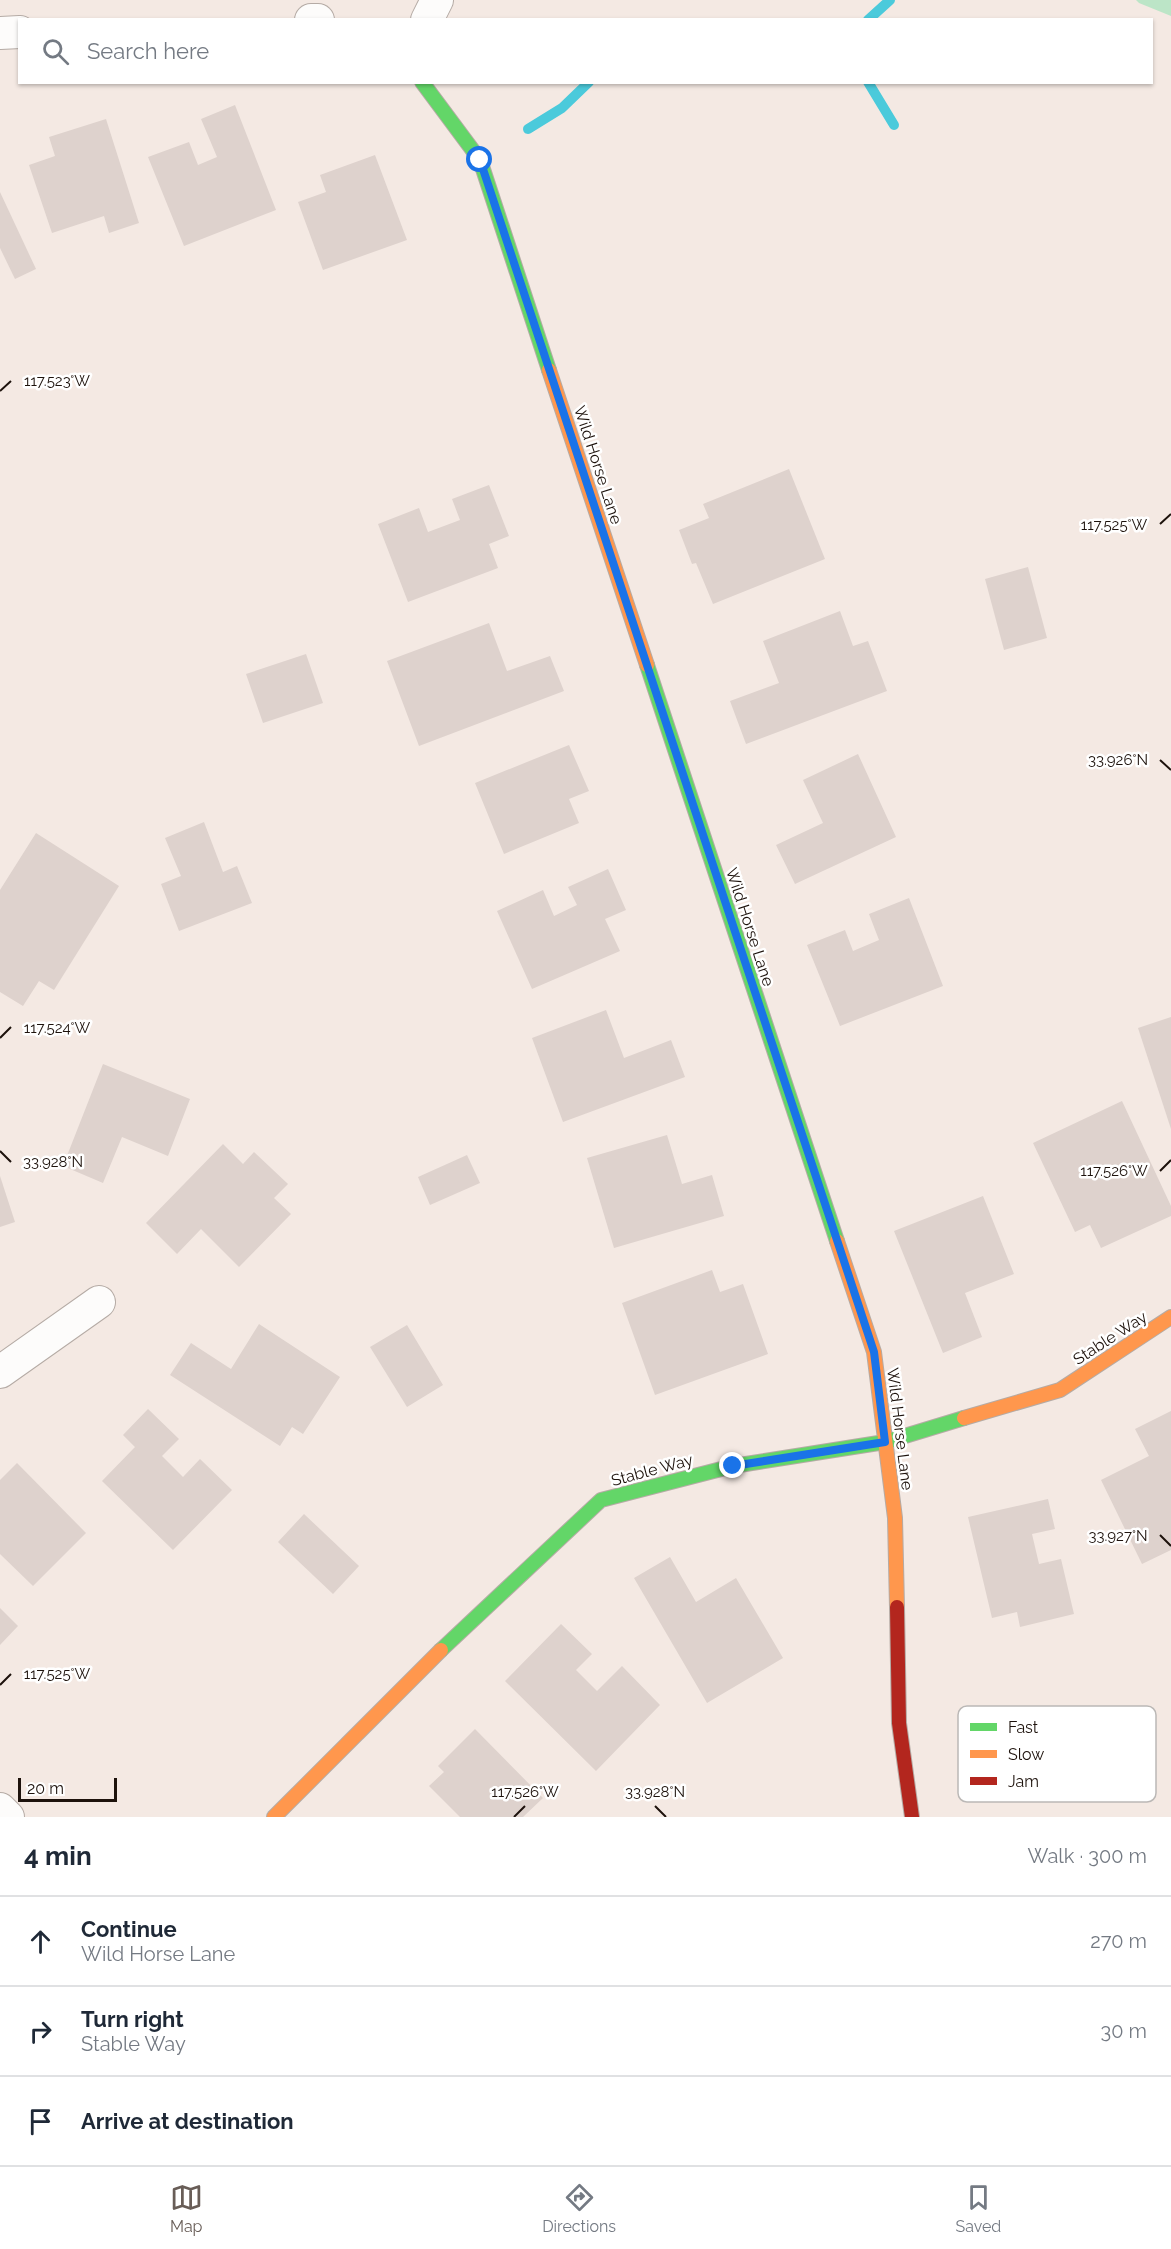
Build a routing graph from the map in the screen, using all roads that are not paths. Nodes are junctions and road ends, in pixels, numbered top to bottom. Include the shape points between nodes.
1 (436, 0) edge
2 (428, 18) edge
3 (18, 32) edge
4 (0, 33) edge
5 (423, 84) edge
6 (99, 1302) dead end
7 (1171, 1317) edge
8 (0, 1372) edge
9 (885, 1442) junction
10 (0, 1809) edge
11 (8, 1817) edge
12 (273, 1817) edge
13 (912, 1817) edge

1 - 2 street
3 - 4 street
5 - 9 street, Wild Horse Lane via 480,160 874,1352
6 - 8 street
7 - 9 street, Stable Way via 1060,1390
9 - 12 street, Stable Way via 733,1466 601,1500 399,1690
9 - 13 street, Wild Horse Lane via 895,1518 899,1723
10 - 11 street

